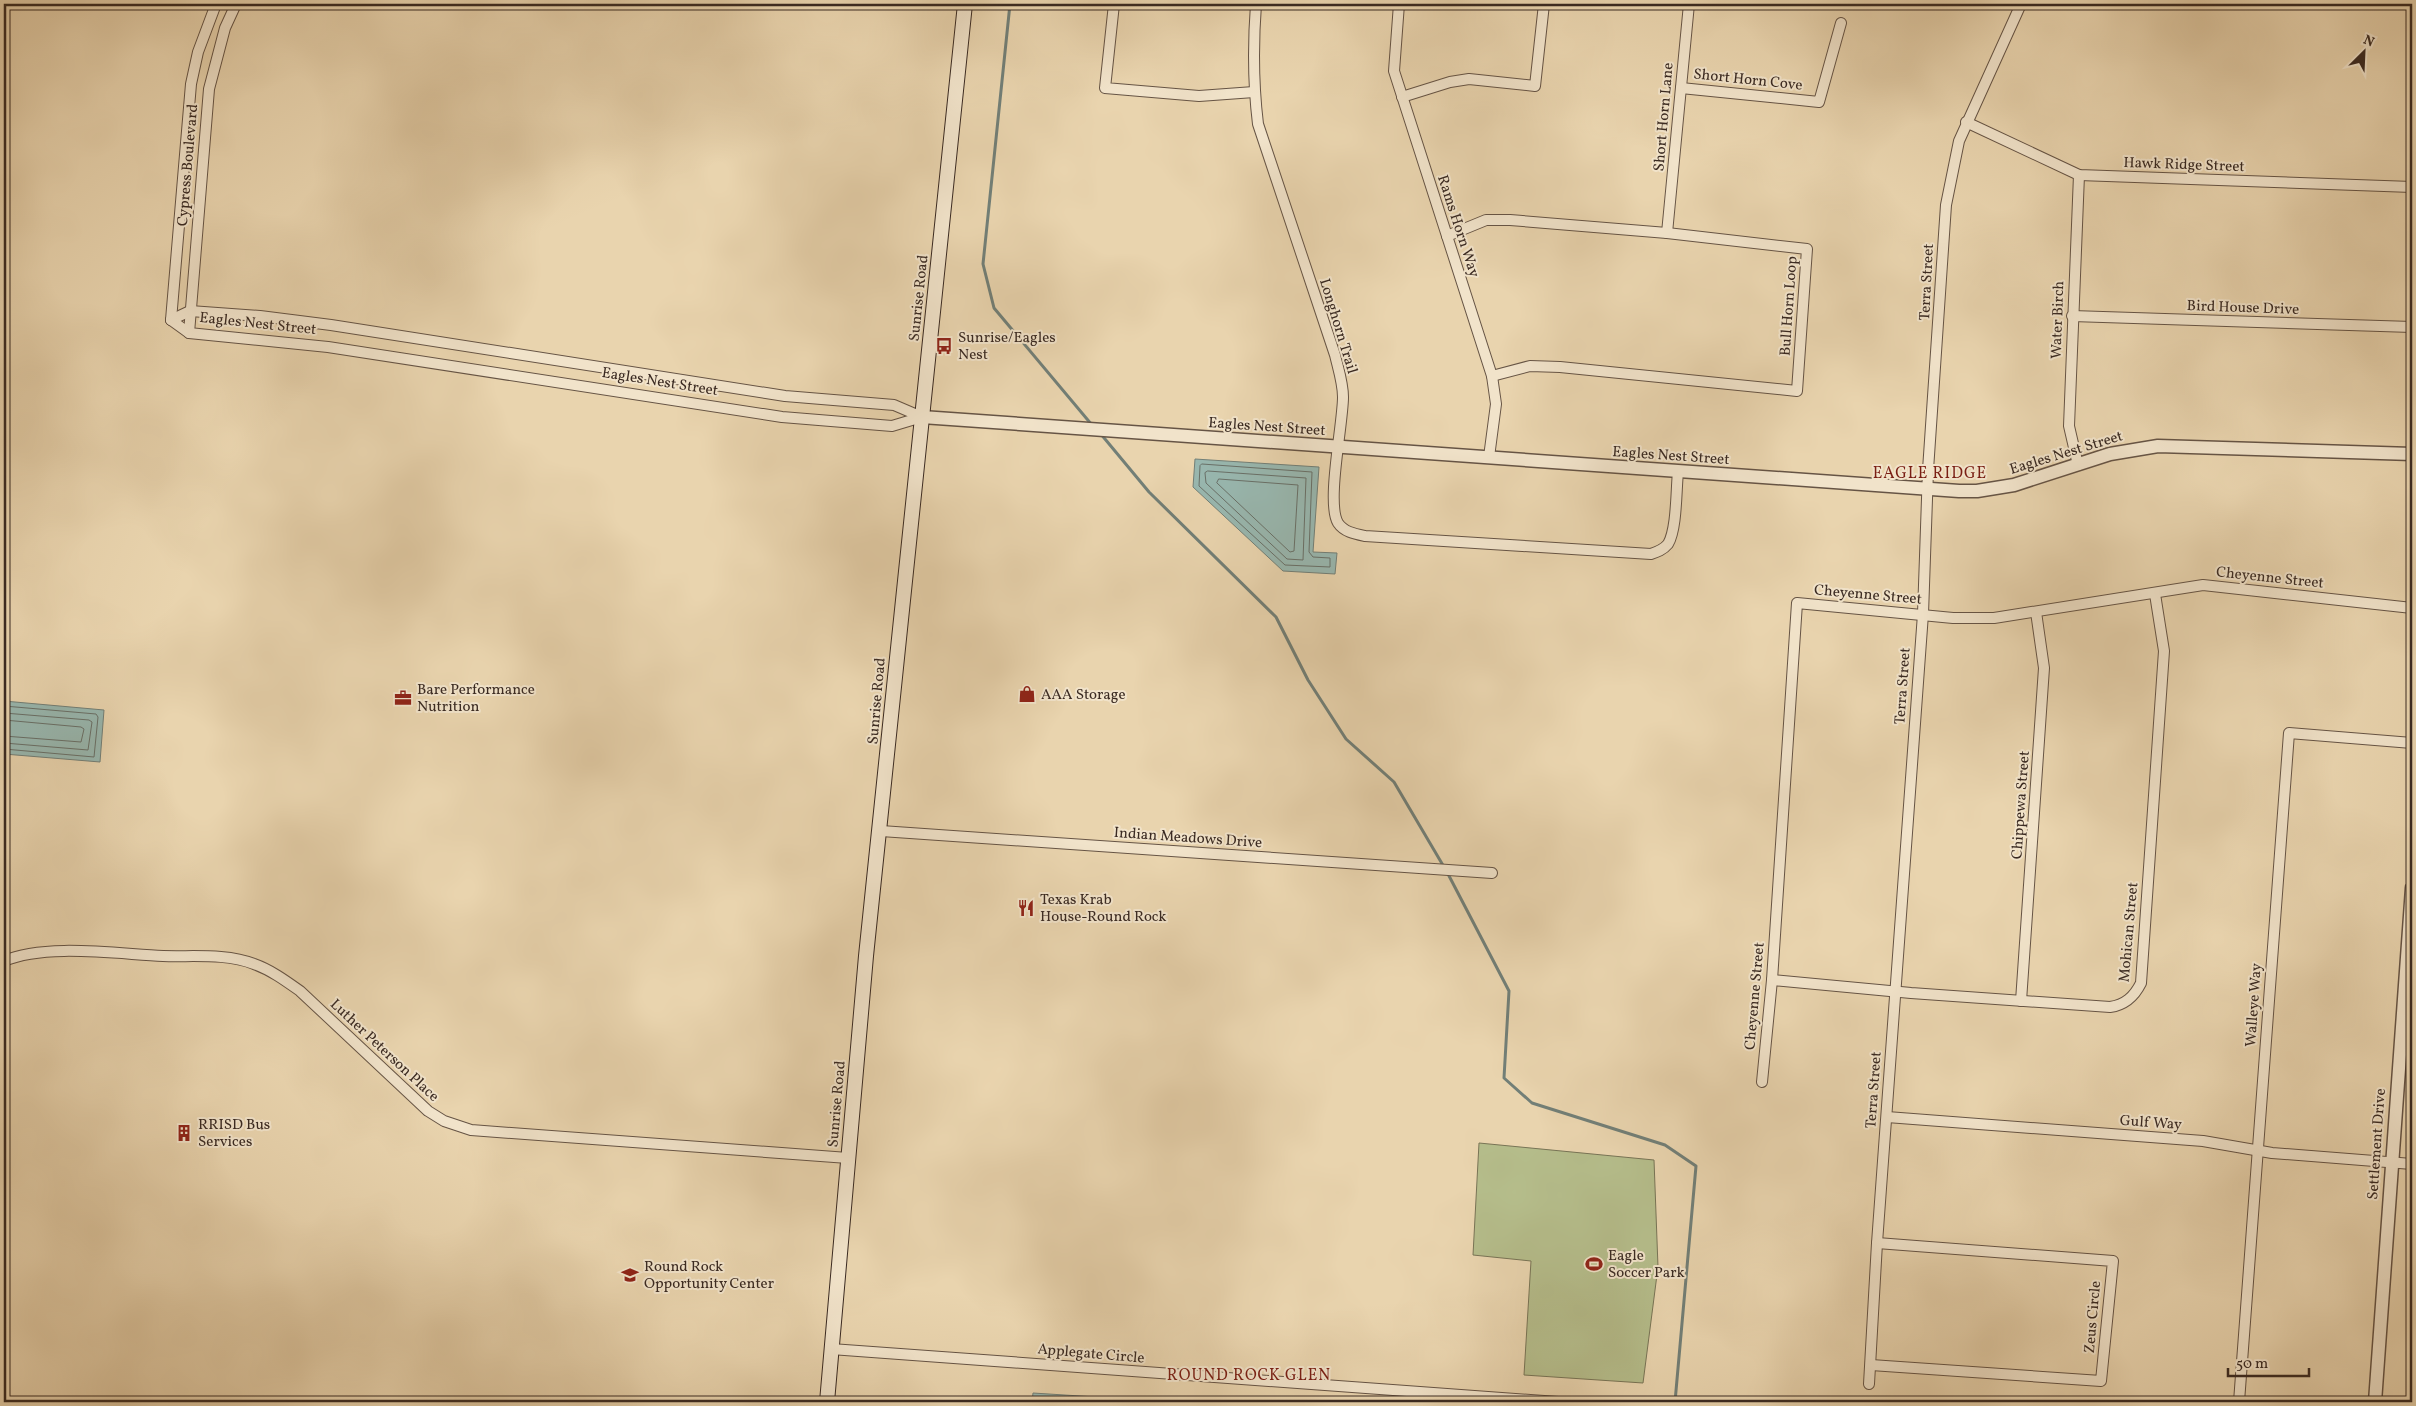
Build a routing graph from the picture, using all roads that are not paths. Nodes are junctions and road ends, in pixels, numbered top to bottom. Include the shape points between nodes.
1 (216, 4) edge
2 (236, 4) edge
3 (965, 4) edge
4 (1114, 4) edge
5 (1256, 4) edge
6 (1399, 4) edge
7 (1544, 4) edge
8 (1689, 4) edge
9 (2021, 4) edge
10 (1841, 23) dead end
11 (1681, 88) junction
12 (1254, 92) junction
13 (1402, 97) junction
14 (1966, 122) junction
15 (2079, 175) junction
16 (2412, 187) edge
17 (1667, 233) junction
18 (1447, 236) junction
19 (190, 311) junction
20 (2072, 316) junction
21 (171, 320) junction
22 (2412, 327) edge
23 (188, 333) junction
24 (1492, 376) junction
25 (922, 417) junction
26 (1338, 447) junction
27 (2412, 454) edge
28 (1489, 457) junction
29 (2078, 465) junction
30 (1678, 472) junction
31 (1927, 489) junction
32 (2155, 594) junction
33 (2412, 608) edge
34 (2036, 612) junction
35 (1923, 614) junction
36 (2412, 743) edge
37 (881, 831) junction
38 (1492, 873) dead end
39 (2412, 894) edge
40 (4, 960) edge
41 (1772, 980) junction
42 (1896, 992) junction
43 (2021, 1001) junction
44 (1762, 1082) dead end
45 (1886, 1118) junction
46 (2256, 1150) junction
47 (848, 1158) junction
48 (2391, 1162) junction
49 (2412, 1164) edge
50 (1877, 1243) junction
51 (831, 1349) junction
52 (1871, 1365) junction
53 (1869, 1384) dead end
54 (827, 1402) edge
55 (1558, 1402) edge
56 (2239, 1402) edge
57 (2375, 1402) edge

1 - 21 street, Cypress Boulevard via 198,52 191,84
2 - 19 street, Cypress Boulevard via 225,28 209,89
3 - 25 main road, Sunrise Road
4 - 12 street via 1105,88 1199,96
5 - 12 street, Longhorn Trail
6 - 13 street, Rams Horn Way via 1394,71
7 - 13 street via 1535,86 1468,79
8 - 11 street, Short Horn Lane
9 - 14 street, Terra Street
10 - 11 street, Short Horn Cove via 1819,102
11 - 17 street, Short Horn Lane
12 - 26 street, Longhorn Trail via 1258,124 1337,362 1343,396
13 - 18 street, Rams Horn Way
14 - 15 street, Hawk Ridge Street
14 - 31 street, Terra Street via 1954,158 1946,205
15 - 16 street, Hawk Ridge Street
15 - 20 street, Water Birch
17 - 18 street, Bull Horn Loop via 1486,220
17 - 24 street, Bull Horn Loop via 1807,249 1797,391 1560,367 1530,366
18 - 24 street, Rams Horn Way
19 - 21 street, Eagles Nest Street
19 - 23 street, Cypress Boulevard
19 - 25 street, Eagles Nest Street via 331,325 785,396 894,405
20 - 22 street, Bird House Drive
20 - 29 street, Water Birch via 2069,426
21 - 23 street, Eagles Nest Street
23 - 25 street, Eagles Nest Street via 328,347 789,417 892,426
24 - 28 street, Rams Horn Way via 1496,404
25 - 26 street, Eagles Nest Street
25 - 37 main road, Sunrise Road
26 - 28 street, Eagles Nest Street
26 - 30 street, Longhorn Trail via 1335,515 1344,529 1365,536 1651,554 1668,543
27 - 29 street, Eagles Nest Street via 2174,445 2133,449
28 - 30 street, Eagles Nest Street
29 - 31 street, Eagles Nest Street via 2014,485 1978,491
30 - 31 street, Eagles Nest Street
31 - 35 street, Terra Street
32 - 33 street, Cheyenne Street via 2217,585
32 - 34 street, Cheyenne Street
32 - 43 street, Mohican Street via 2164,651 2141,983 2129,1000 2120,1006
34 - 35 street, Cheyenne Street via 1975,618
34 - 43 street, Chippewa Street via 2044,668
35 - 41 street, Cheyenne Street via 1797,603
35 - 42 street, Terra Street
36 - 46 street, Walleye Way via 2289,734
37 - 38 street, Indian Meadows Drive
37 - 47 main road, Sunrise Road
39 - 48 street, Settlement Drive
40 - 47 street, Luther Peterson Place via 16,955 57,952 225,958 253,963 300,991 428,1111 444,1121 471,1130
41 - 42 street, Mohican Street
41 - 44 street, Cheyenne Street
42 - 43 street, Mohican Street
42 - 45 street, Terra Street
45 - 46 street, Gulf Way via 2203,1141
45 - 50 street, Terra Street
46 - 48 street, Gulf Way
46 - 56 street, Walleye Way
47 - 51 main road, Sunrise Road
48 - 49 street, Gulf Way
48 - 57 street, Settlement Drive
50 - 52 street, Terra Street
50 - 52 street, Zeus Circle via 2113,1261 2101,1381
51 - 54 main road, Sunrise Road
51 - 55 street, Applegate Circle
52 - 53 street, Terra Street

